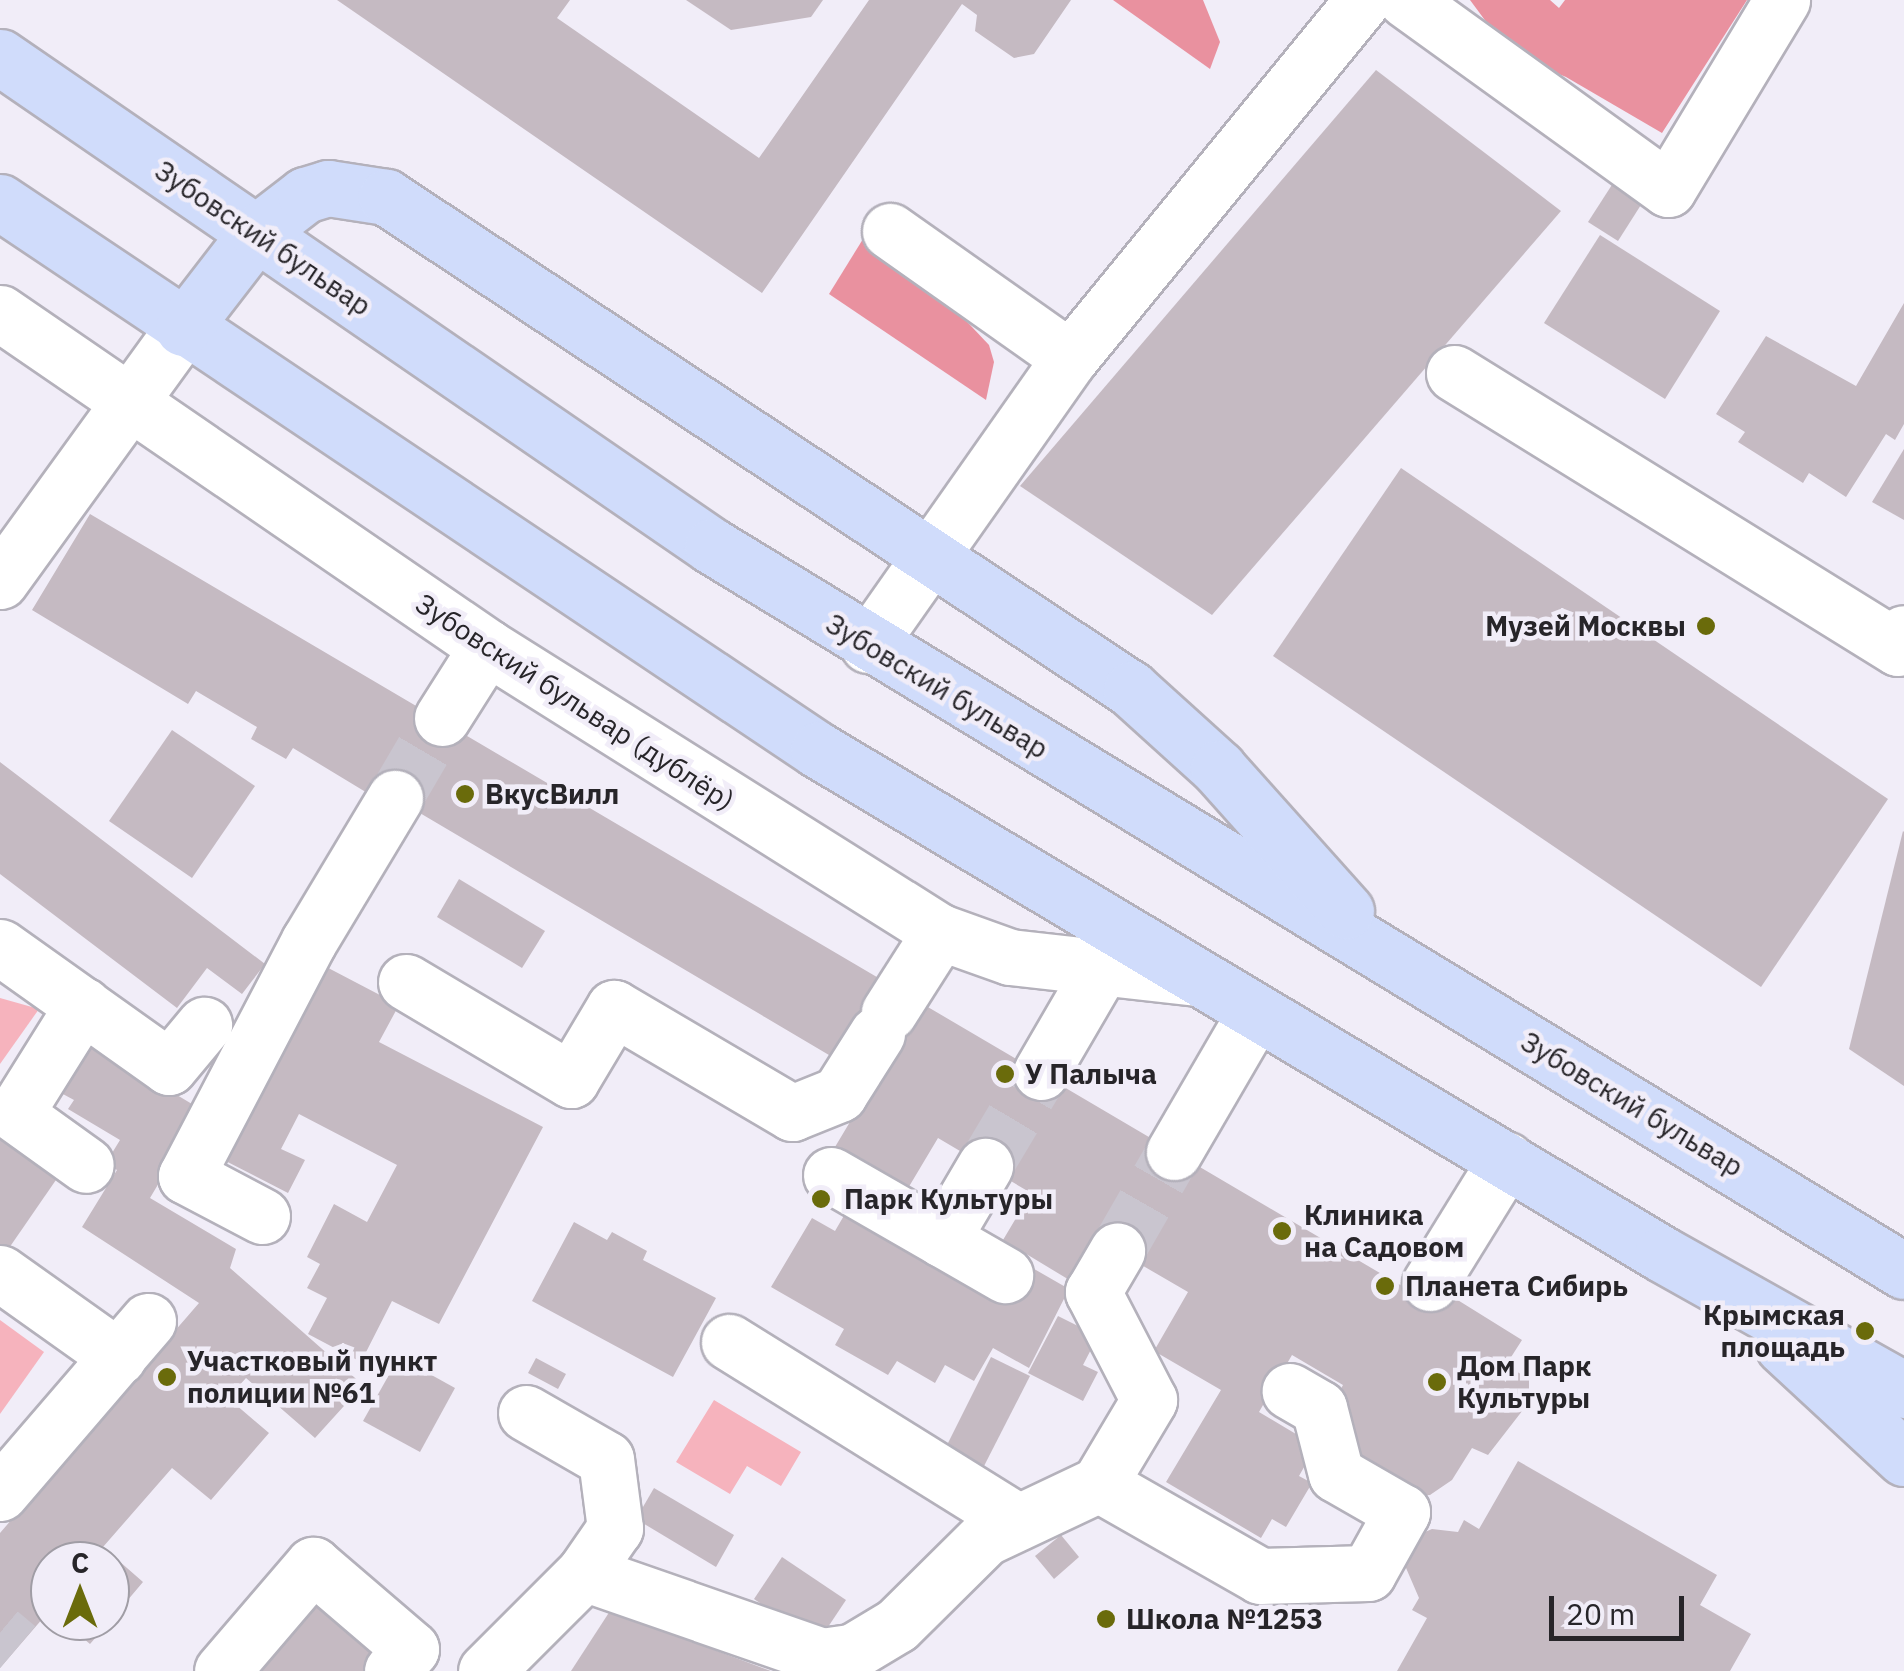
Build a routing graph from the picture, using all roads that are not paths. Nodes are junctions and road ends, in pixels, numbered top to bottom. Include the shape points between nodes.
1 (1363, 0) edge
2 (1406, 0) edge
3 (1782, 0) edge
4 (0, 57) edge
5 (0, 202) edge
6 (890, 231) dead end
7 (258, 232) junction
8 (0, 313) edge
9 (183, 328) junction
10 (1070, 358) junction
11 (1454, 372) dead end
12 (130, 401) junction
13 (928, 558) junction
14 (0, 581) edge
15 (1904, 633) edge
16 (868, 645) junction
17 (487, 647) junction
18 (442, 718) tunnel mouth
19 (394, 798) tunnel mouth
20 (940, 932) junction
21 (0, 947) edge
22 (1398, 965) junction
23 (1101, 969) junction
24 (1196, 978) junction
25 (406, 982) dead end
26 (83, 1006) junction
27 (1254, 1013) junction
28 (204, 1025) dead end
29 (1041, 1072) tunnel mouth
30 (8, 1109) edge
31 (1174, 1152) tunnel mouth
32 (1506, 1160) junction
33 (86, 1165) dead end
34 (985, 1166) tunnel mouth
35 (831, 1174) dead end
36 (262, 1216) dead end
37 (1844, 1232) junction
38 (942, 1239) junction
39 (1117, 1251) tunnel mouth
40 (1904, 1256) edge
41 (1904, 1271) edge
42 (0, 1273) edge
43 (1005, 1274) dead end
44 (1430, 1283) dead end
45 (1714, 1283) junction
46 (729, 1342) dead end
47 (1904, 1390) edge
48 (1290, 1391) dead end
49 (526, 1413) dead end
50 (1902, 1458) edge
51 (1099, 1484) junction
52 (0, 1493) edge
53 (1018, 1522) junction
54 (584, 1574) junction
55 (850, 1661) edge
56 (222, 1671) edge
57 (392, 1671) edge
58 (486, 1671) edge

1 - 10 street
2 - 3 street via 1668,189
4 - 7 main road, Зубовский бульвар
5 - 9 main road
6 - 10 street
7 - 9 main road
7 - 13 main road via 304,195 328,188 386,197
7 - 16 main road, Зубовский бульвар via 712,546
8 - 12 street, Зубовский бульвар (дублёр)
9 - 12 street
9 - 24 main road via 818,750
10 - 13 street
11 - 15 street via 1898,648
12 - 14 street
12 - 17 street, Зубовский бульвар (дублёр)
13 - 16 street
13 - 22 main road via 1131,689 1218,768
16 - 22 main road, Зубовский бульвар
17 - 18 street
17 - 20 street, Зубовский бульвар (дублёр)
19 - 36 street via 309,940 186,1176
20 - 23 street, Зубовский бульвар (дублёр) via 983,951
20 - 25 street via 840,1094 792,1113 614,1008 571,1080
21 - 26 street
22 - 37 main road, Зубовский бульвар
23 - 24 street, Зубовский бульвар (дублёр)
23 - 29 street
24 - 27 main road
26 - 28 street via 169,1066
26 - 30 street
27 - 31 street
27 - 32 main road
30 - 33 street
32 - 44 street
32 - 45 main road
34 - 38 street
35 - 38 street
37 - 40 main road
37 - 41 main road, Зубовский бульвар
38 - 43 street
39 - 51 street via 1093,1292 1148,1400
42 - 52 street via 133,1339
45 - 47 main road
45 - 50 main road
46 - 53 street
48 - 51 street via 1319,1408 1336,1474 1402,1512 1368,1574 1260,1576
49 - 54 street via 606,1459 615,1528
51 - 53 street
53 - 55 street via 985,1538 897,1625
54 - 55 street
54 - 58 street
56 - 57 street via 312,1565 410,1649

